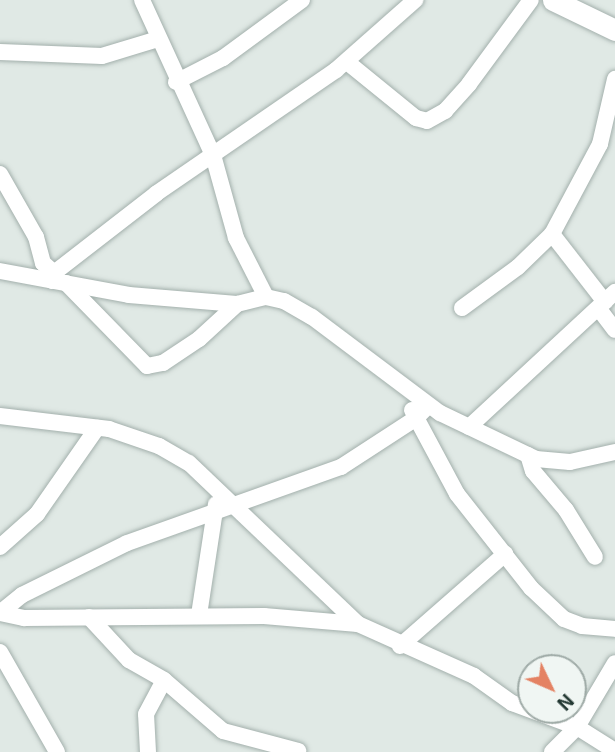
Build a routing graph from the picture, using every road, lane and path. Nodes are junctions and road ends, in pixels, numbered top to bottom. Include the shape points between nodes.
1 (142, 0) edge
2 (302, 0) edge
3 (415, 0) edge
4 (531, 0) edge
5 (553, 0) edge
6 (615, 30) edge
7 (158, 38) junction
8 (0, 52) edge
9 (347, 62) junction
10 (615, 79) edge
11 (176, 82) junction
12 (610, 126) edge
13 (213, 155) junction
14 (0, 174) edge
15 (552, 234) junction
16 (0, 271) edge
17 (58, 279) junction
18 (266, 297) junction
19 (606, 301) edge
20 (237, 304) junction
21 (462, 308) dead end
22 (615, 330) edge
23 (405, 391) junction
24 (428, 405) junction
25 (0, 415) edge
26 (415, 419) junction
27 (469, 427) junction
28 (97, 428) junction
29 (615, 452) edge
30 (528, 456) junction
31 (219, 488) junction
32 (235, 505) junction
33 (214, 511) junction
34 (0, 547) edge
35 (505, 554) junction
36 (595, 556) dead end
37 (0, 613) edge
38 (199, 615) junction
39 (89, 617) junction
40 (358, 624) junction
41 (615, 629) edge
42 (400, 646) junction
43 (0, 652) edge
44 (615, 663) edge
45 (164, 680) junction
46 (577, 727) junction
47 (298, 751) edge
48 (615, 751) edge
49 (57, 752) edge
50 (148, 752) edge
51 (552, 752) edge

1 - 7 street
2 - 11 street via 223,58
3 - 9 street
4 - 9 street via 469,84 428,121 416,118
5 - 6 street
7 - 8 street via 102,56
7 - 11 street
9 - 13 street
10 - 12 street
11 - 13 street
12 - 15 street
13 - 17 street
13 - 18 street via 236,238
14 - 17 street via 36,237 43,263
15 - 19 street
15 - 21 street via 518,267
16 - 17 street
17 - 20 street via 129,295
17 - 20 street via 147,366 163,363 199,339
18 - 20 street
18 - 23 street via 312,317
19 - 22 street
19 - 27 street
23 - 24 street
23 - 26 street
24 - 26 street
24 - 27 street
25 - 28 street
26 - 32 street via 341,467
26 - 35 street via 457,494
27 - 30 street
28 - 31 street via 159,446
28 - 34 street via 37,514
29 - 30 street via 570,462
30 - 36 street via 533,471 566,510
31 - 32 street
31 - 33 street
32 - 33 street
32 - 40 street
33 - 37 street via 93,558 22,595
33 - 38 street
35 - 41 street via 553,611 582,626
35 - 42 street
37 - 39 street via 24,618
38 - 39 street
38 - 40 street
39 - 45 street via 129,660
40 - 42 street
42 - 46 street via 474,676 533,713
43 - 49 street
44 - 46 street
45 - 47 street via 223,731
45 - 50 street via 146,714
46 - 48 street
46 - 51 street

